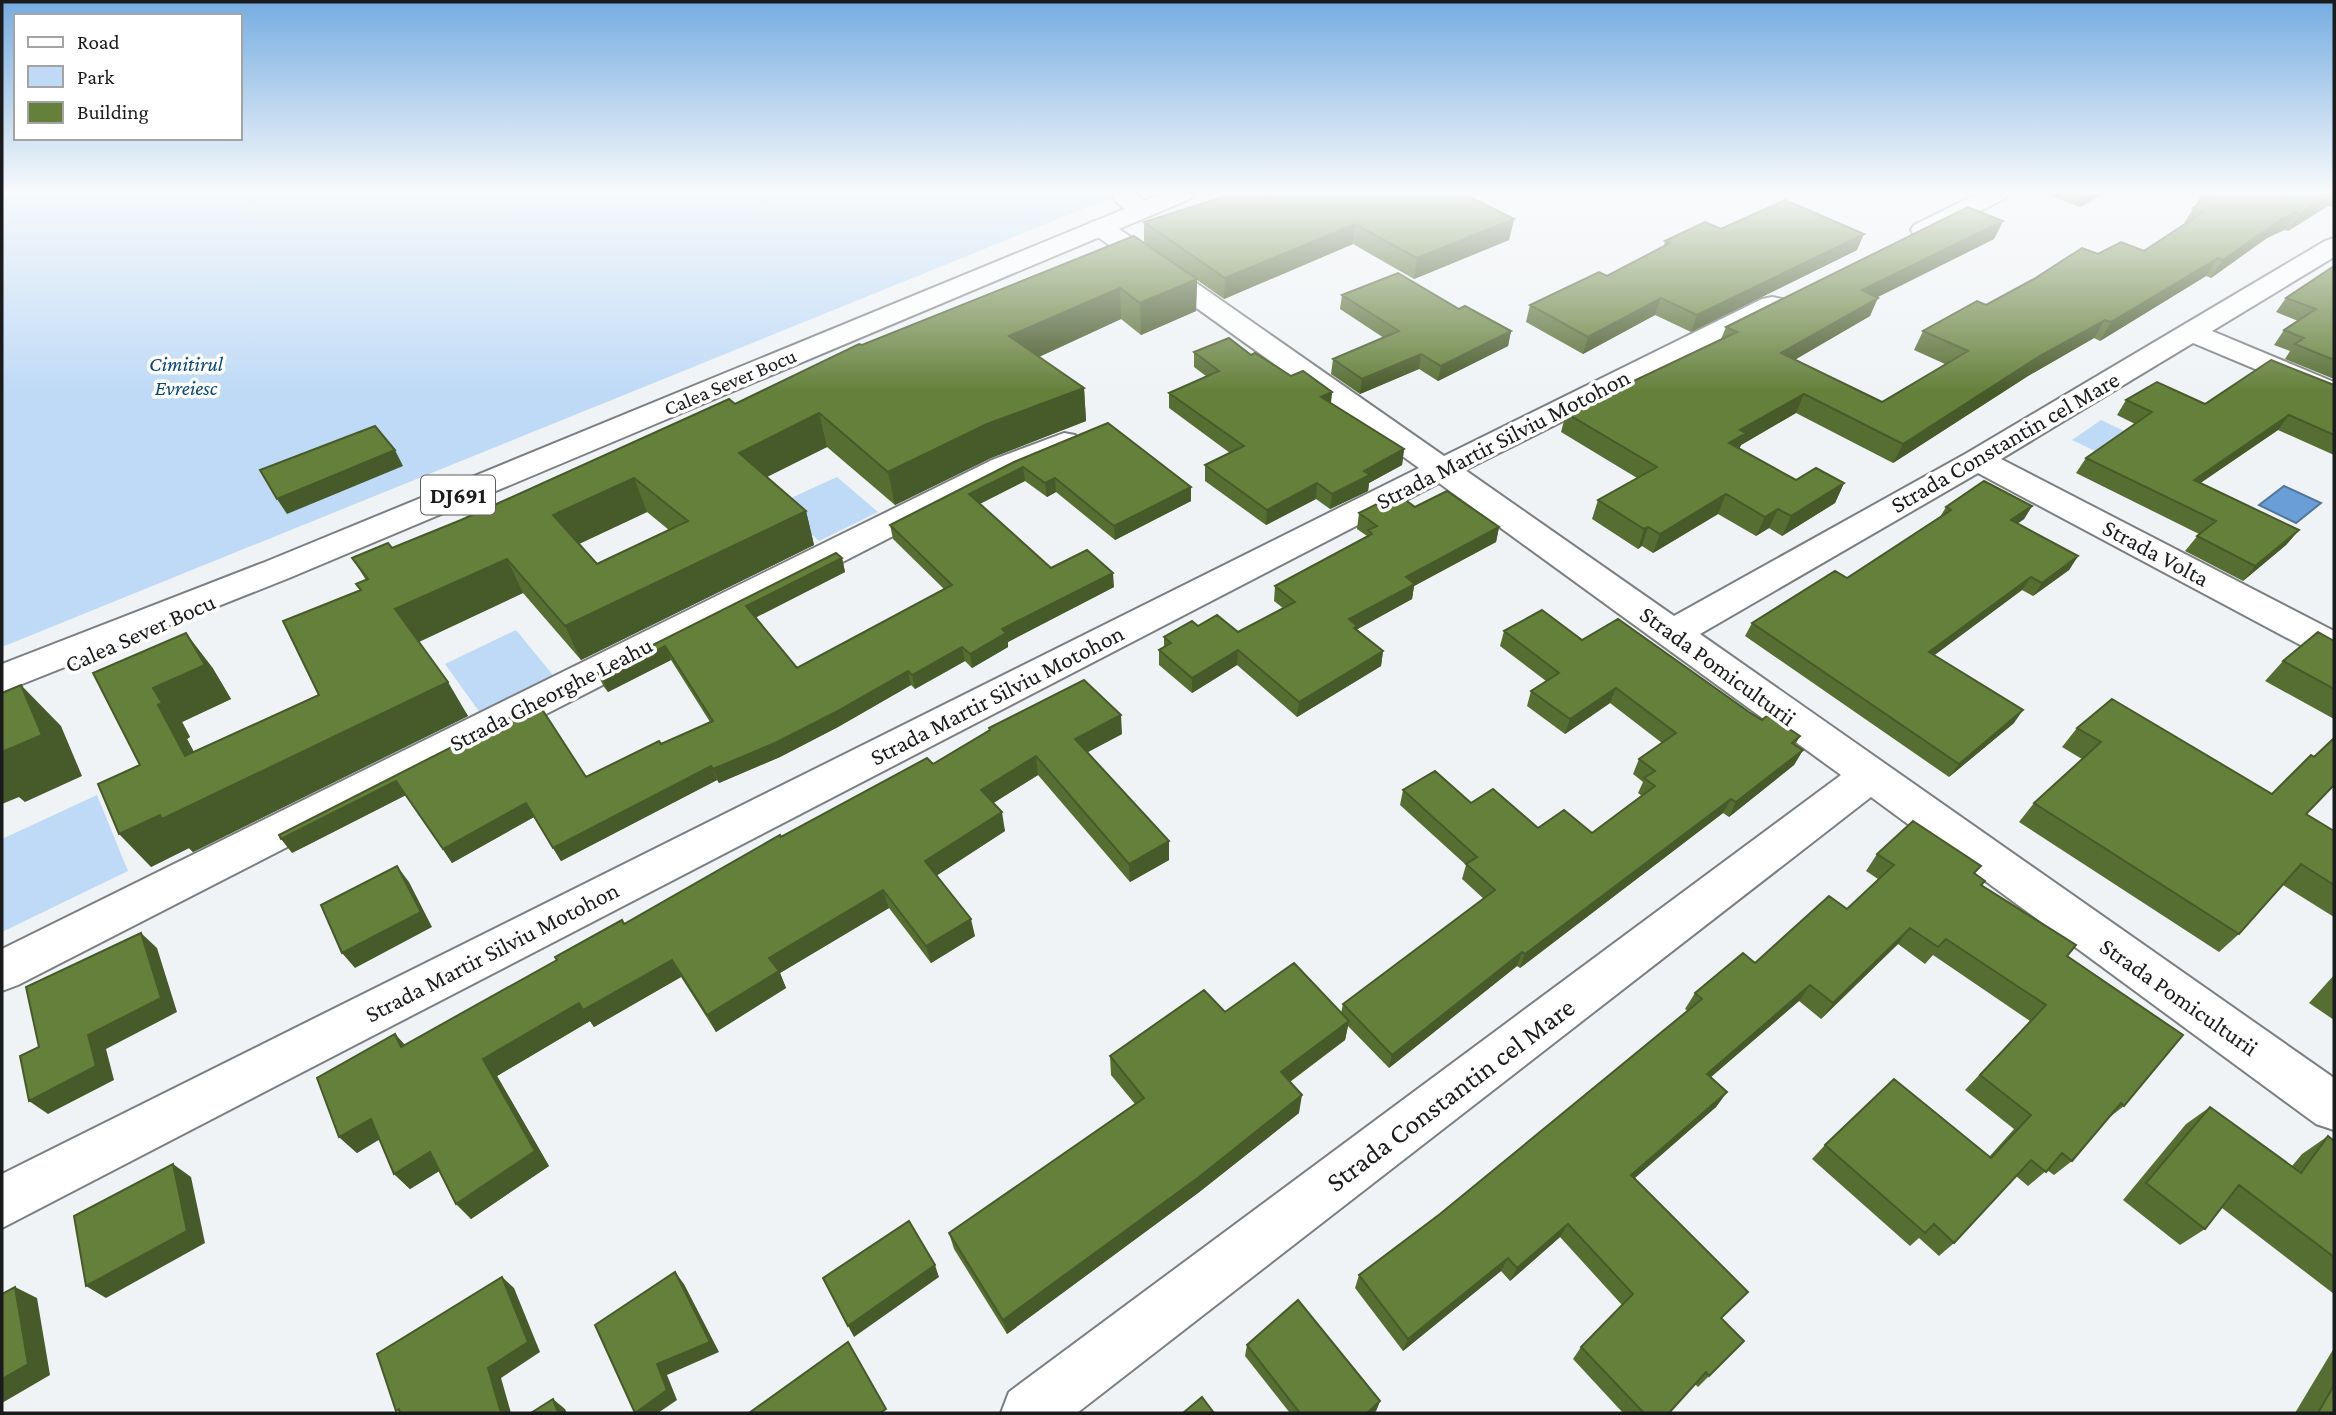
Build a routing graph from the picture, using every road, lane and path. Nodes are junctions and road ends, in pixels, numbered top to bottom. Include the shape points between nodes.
1 (1021, 260) edge
2 (1147, 260) edge
3 (2311, 260) edge
4 (1802, 290) edge
5 (2191, 332) junction
6 (2334, 393) edge
7 (1092, 431) edge
8 (1978, 460) junction
9 (1442, 469) junction
10 (277, 570) junction
11 (1674, 633) junction
12 (2334, 647) edge
13 (2, 679) edge
14 (2, 695) edge
15 (1869, 776) junction
16 (2, 971) edge
17 (2334, 1108) edge
18 (2, 1202) edge
19 (1030, 1413) edge

1 - 10 street, Calea Sever Bocu / DJ691
2 - 9 street, Strada Pomiculturii
3 - 5 street, Strada Constantin cel Mare
4 - 9 street, Strada Martir Silviu Motohon
5 - 6 street
5 - 8 street, Strada Constantin cel Mare
7 - 16 street, Strada Gheorghe Leahu via 1003,467
8 - 11 street, Strada Constantin cel Mare
8 - 12 street, Strada Volta
9 - 11 street, Strada Pomiculturii
9 - 18 street, Strada Martir Silviu Motohon
10 - 13 street, Calea Sever Bocu / DJ691
10 - 14 street, Calea Sever Bocu / DJ691
11 - 15 street, Strada Pomiculturii
15 - 17 street, Strada Pomiculturii
15 - 19 street, Strada Constantin cel Mare

